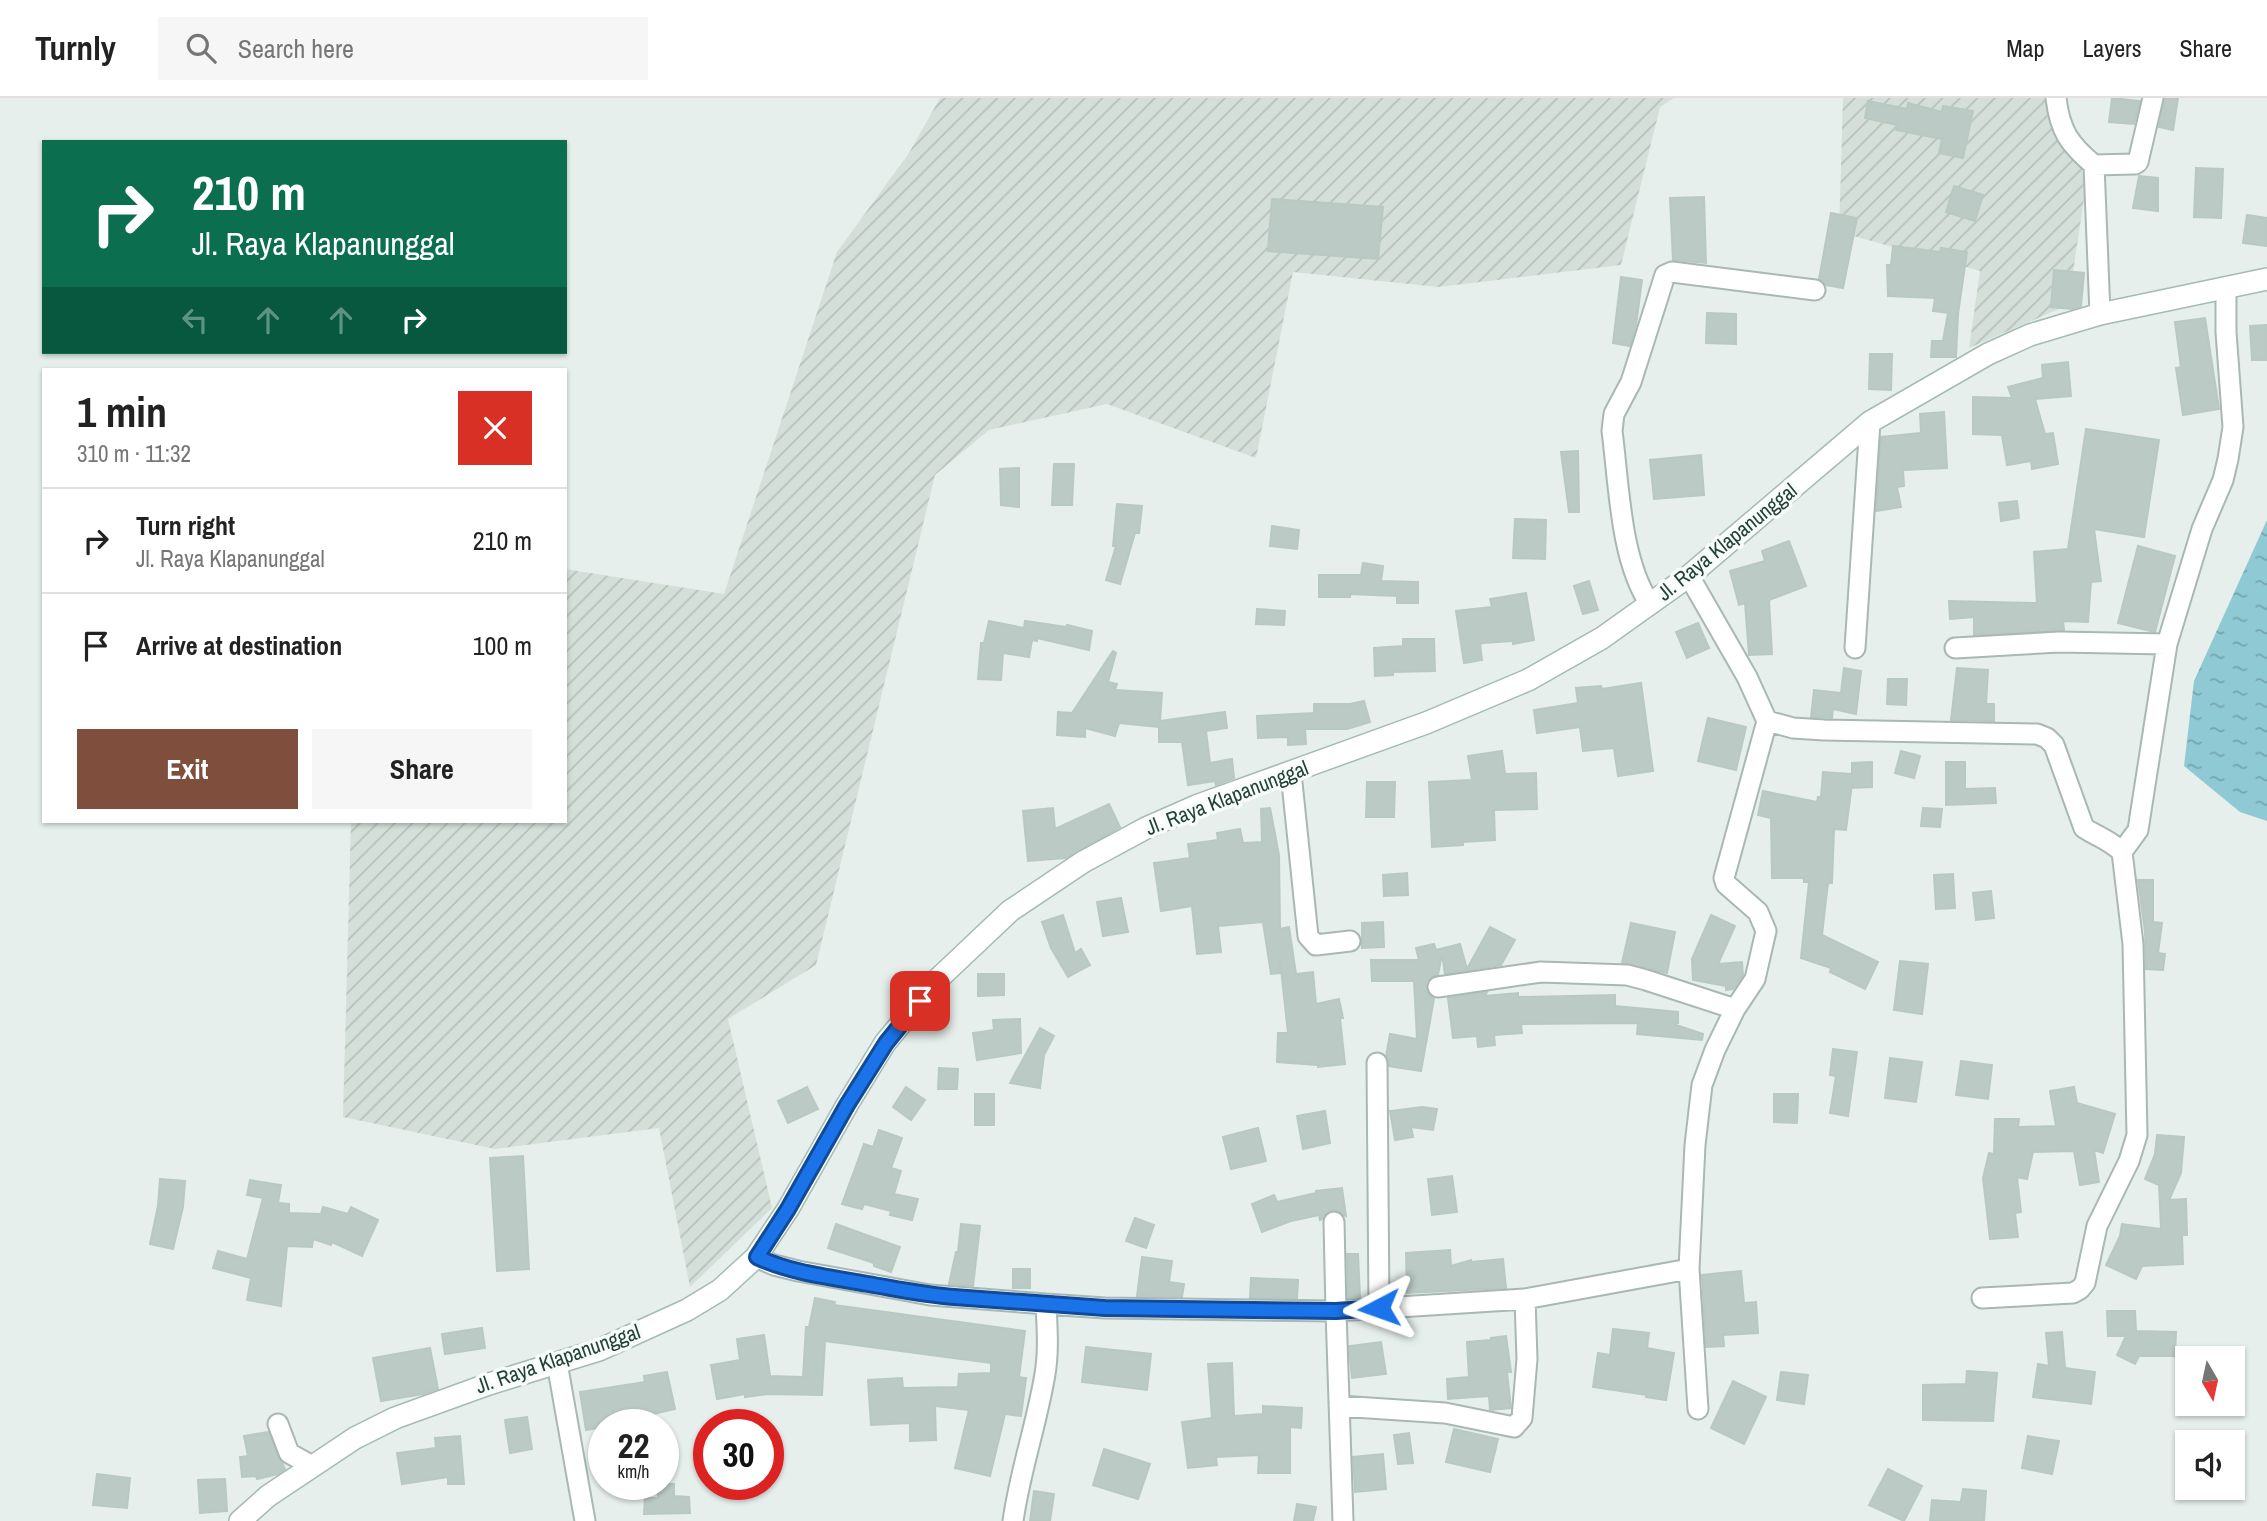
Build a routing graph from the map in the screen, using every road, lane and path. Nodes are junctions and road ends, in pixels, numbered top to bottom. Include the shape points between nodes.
1 (2056, 98) edge
2 (2153, 98) edge
3 (2094, 165) junction
4 (2267, 279) edge
5 (2226, 288) junction
6 (1815, 290) dead end
7 (2100, 314) junction
8 (1870, 422) junction
9 (1689, 576) junction
10 (1650, 604) junction
11 (2167, 644) junction
12 (1855, 648) dead end
13 (1955, 648) dead end
14 (1767, 722) junction
15 (1291, 773) junction
16 (2122, 852) junction
17 (1350, 942) dead end
18 (1438, 987) dead end
19 (1735, 1009) junction
20 (1377, 1063) dead end
21 (1334, 1222) dead end
22 (757, 1257) junction
23 (1689, 1269) junction
24 (1982, 1298) dead end
25 (1525, 1299) junction
26 (1046, 1304) junction
27 (1379, 1308) junction
28 (1336, 1311) junction
29 (557, 1363) junction
30 (1339, 1406) junction
31 (1698, 1409) dead end
32 (278, 1424) dead end
33 (312, 1466) junction
34 (240, 1521) edge
35 (585, 1521) edge
36 (1013, 1521) edge
37 (1343, 1521) edge

1 - 3 street via 2063,132 2073,148
2 - 3 street via 2138,162
3 - 7 street
4 - 5 street, Jl. Raya Klapanunggal
5 - 7 street, Jl. Raya Klapanunggal
5 - 11 street via 2233,427 2228,459
6 - 10 street via 1672,272 1665,275 1631,382 1614,414 1612,431 1627,548
7 - 8 street, Jl. Raya Klapanunggal via 2030,335 1989,354
8 - 9 street, Jl. Raya Klapanunggal
8 - 12 street
9 - 10 street, Jl. Raya Klapanunggal
9 - 14 street via 1747,677
10 - 15 street, Jl. Raya Klapanunggal via 1602,638 1518,684
11 - 13 street via 2059,642
11 - 16 street via 2138,830
14 - 16 street via 1824,730 2037,734 2054,745 2084,828
14 - 19 street via 1724,870 1726,884 1758,912 1766,930 1755,979
15 - 17 street via 1308,936 1321,945
15 - 22 street, Jl. Raya Klapanunggal via 1146,828 1083,862 1010,911 937,980 886,1043
16 - 24 street via 2133,944 2137,1135 2129,1161 2097,1226 2080,1289
18 - 19 street via 1541,972 1627,975
19 - 23 street via 1702,1085
20 - 27 street
21 - 28 street
22 - 26 street via 798,1271 930,1295
22 - 29 street, Jl. Raya Klapanunggal via 720,1290 687,1310 599,1350
23 - 25 street
23 - 31 street
25 - 27 street
25 - 30 street via 1527,1359 1522,1418 1514,1427 1445,1413
26 - 28 street
26 - 36 street via 1045,1374
27 - 28 street
28 - 30 street
29 - 33 street, Jl. Raya Klapanunggal via 395,1418
29 - 35 street
30 - 37 street
32 - 33 street via 289,1453
33 - 34 street, Jl. Raya Klapanunggal

